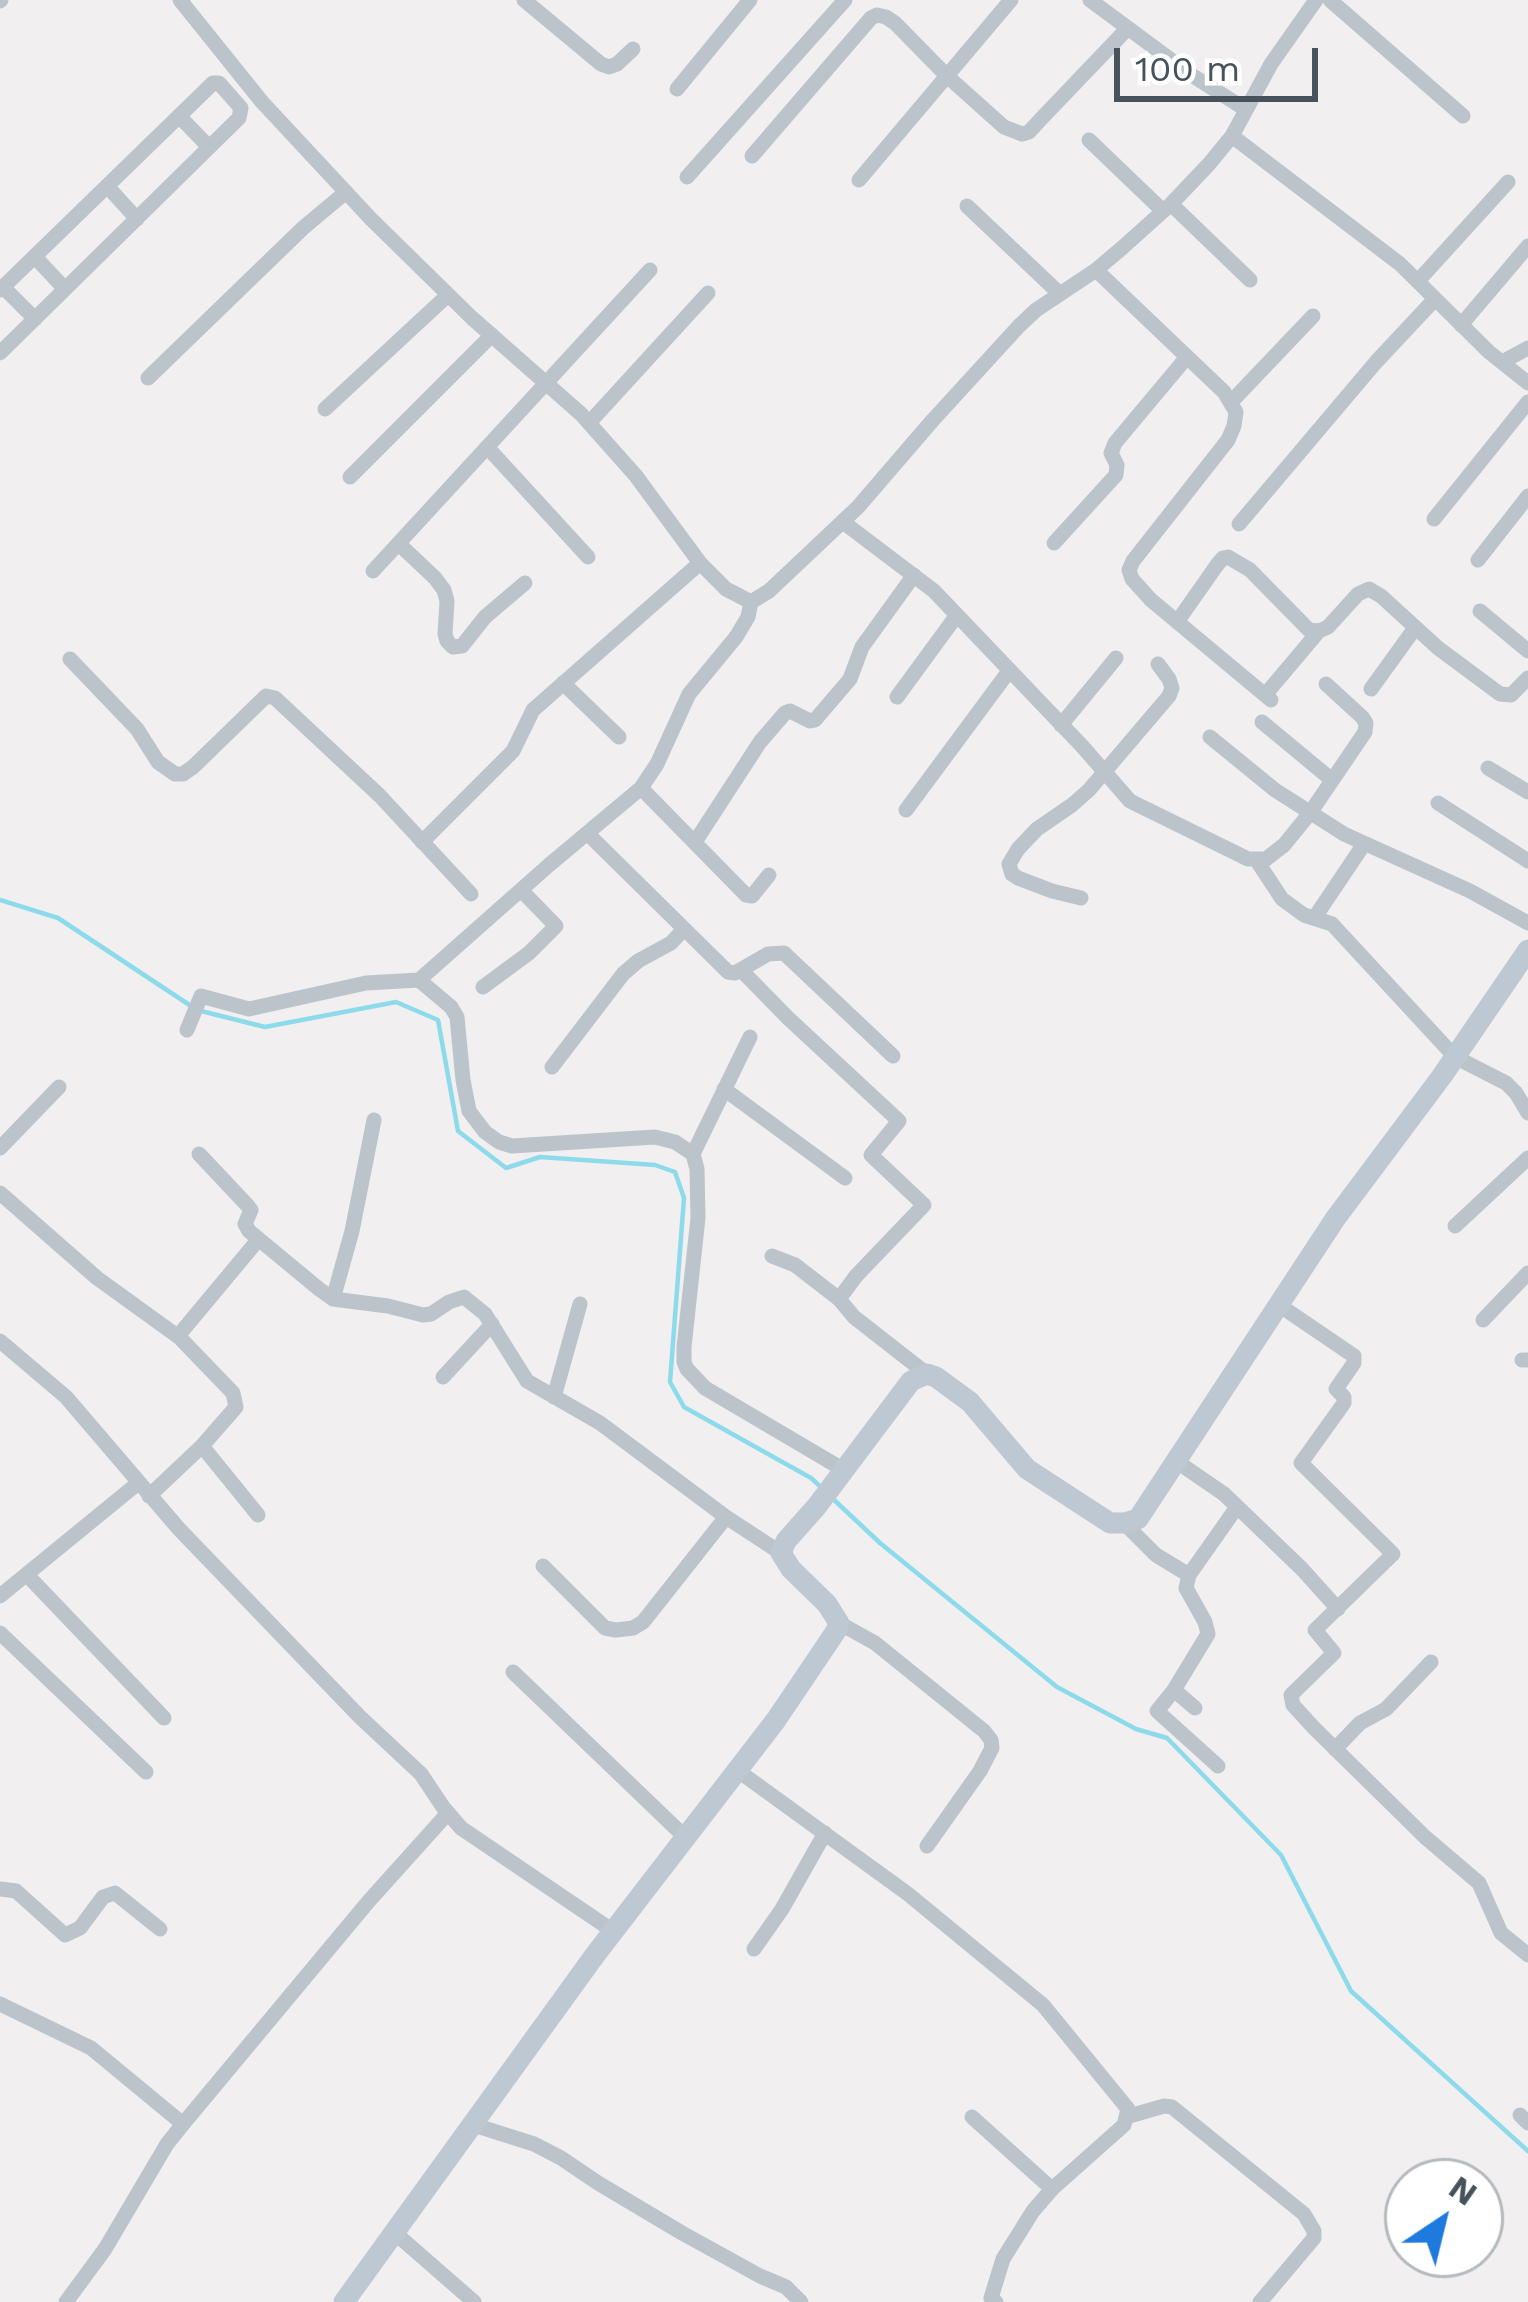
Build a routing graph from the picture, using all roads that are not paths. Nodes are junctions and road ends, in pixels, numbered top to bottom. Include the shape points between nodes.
1 (180, 0) edge
2 (524, 0) edge
3 (750, 0) edge
4 (845, 0) edge
5 (1011, 0) edge
6 (1090, 0) edge
7 (1316, 0) edge
8 (1330, 0) edge
9 (1126, 29) junction
10 (633, 49) dead end
11 (946, 76) junction
12 (246, 83) junction
13 (677, 89) dead end
14 (231, 97) junction
15 (1244, 109) junction
16 (179, 116) junction
17 (1462, 116) dead end
18 (1232, 136) junction
19 (1089, 140) dead end
20 (209, 147) junction
21 (752, 156) dead end
22 (687, 177) dead end
23 (859, 180) dead end
24 (1508, 182) dead end
25 (107, 186) junction
26 (346, 191) junction
27 (967, 206) dead end
28 (1167, 207) junction
29 (137, 219) junction
30 (1528, 246) edge
31 (34, 256) junction
32 (650, 270) dead end
33 (1096, 270) junction
34 (1250, 280) dead end
35 (1418, 281) junction
36 (2, 289) edge
37 (65, 289) junction
38 (708, 292) dead end
39 (1060, 294) junction
40 (448, 295) junction
41 (1435, 299) junction
42 (1312, 316) dead end
43 (34, 319) junction
44 (1461, 325) junction
45 (492, 335) junction
46 (1528, 348) edge
47 (0, 353) edge
48 (1187, 357) junction
49 (1502, 362) junction
50 (148, 378) dead end
51 (1528, 383) edge
52 (548, 384) junction
53 (1232, 401) junction
54 (1528, 402) edge
55 (325, 409) dead end
56 (590, 423) junction
57 (488, 448) junction
58 (350, 478) dead end
59 (1528, 496) edge
60 (1434, 519) dead end
61 (843, 522) junction
62 (1238, 524) dead end
63 (1054, 543) dead end
64 (399, 544) junction
65 (588, 557) dead end
66 (1478, 560) dead end
67 (700, 563) junction
68 (374, 571) dead end
69 (914, 575) junction
70 (524, 583) dead end
71 (752, 602) junction
72 (1480, 611) dead end
73 (957, 615) junction
74 (1177, 622) junction
75 (1415, 628) junction
76 (1319, 631) junction
77 (1528, 650) edge
78 (1115, 658) dead end
79 (70, 659) dead end
80 (1158, 664) dead end
81 (1009, 671) junction
82 (1528, 678) edge
83 (563, 683) junction
84 (1326, 684) dead end
85 (1371, 689) dead end
86 (897, 697) dead end
87 (1262, 722) dead end
88 (1061, 724) junction
89 (619, 736) dead end
90 (1210, 737) dead end
91 (1488, 768) dead end
92 (1104, 772) junction
93 (1332, 779) junction
94 (641, 788) junction
95 (1528, 792) edge
96 (1438, 803) dead end
97 (906, 810) dead end
98 (1310, 813) junction
99 (588, 833) junction
100 (422, 842) junction
101 (695, 842) junction
102 (1364, 844) junction
103 (1258, 861) junction
104 (1528, 861) edge
105 (769, 874) dead end
106 (521, 890) junction
107 (471, 894) dead end
108 (1082, 898) dead end
109 (1315, 917) junction
110 (1528, 923) edge
111 (683, 930) junction
112 (1528, 950) edge
113 (741, 970) junction
114 (419, 980) junction
115 (483, 987) dead end
116 (188, 1026) dead end
117 (750, 1037) dead end
118 (893, 1056) dead end
119 (1455, 1057) junction
120 (552, 1067) dead end
121 (59, 1087) dead end
122 (724, 1089) junction
123 (1528, 1112) edge
124 (374, 1120) dead end
125 (0, 1148) edge
126 (199, 1154) dead end
127 (693, 1154) junction
128 (1528, 1158) edge
129 (845, 1178) dead end
130 (0, 1193) edge
131 (1455, 1226) dead end
132 (258, 1240) junction
133 (772, 1256) dead end
134 (1528, 1273) edge
135 (333, 1299) junction
136 (839, 1299) junction
137 (580, 1304) dead end
138 (1279, 1305) junction
139 (1484, 1319) dead end
140 (492, 1324) junction
141 (178, 1336) junction
142 (0, 1341) edge
143 (927, 1374) junction
144 (442, 1377) dead end
145 (554, 1397) junction
146 (202, 1445) junction
147 (1176, 1461) junction
148 (842, 1473) junction
149 (143, 1490) junction
150 (1237, 1507) junction
151 (258, 1515) dead end
152 (726, 1517) junction
153 (1124, 1523) junction
154 (781, 1553) junction
155 (543, 1566) dead end
156 (27, 1575) junction
157 (1189, 1575) junction
158 (0, 1596) edge
159 (1338, 1609) junction
160 (839, 1623) junction
161 (0, 1633) edge
162 (1431, 1663) dead end
163 (513, 1672) dead end
164 (1174, 1690) junction
165 (1195, 1708) dead end
166 (164, 1718) dead end
167 (1335, 1749) junction
168 (1218, 1766) dead end
169 (737, 1770) junction
170 (146, 1772) dead end
171 (448, 1813) junction
172 (825, 1833) junction
173 (685, 1837) junction
174 (927, 1846) dead end
175 (0, 1889) edge
176 (160, 1930) dead end
177 (613, 1931) junction
178 (754, 1949) dead end
179 (1528, 1954) edge
180 (0, 2004) edge
181 (972, 2117) dead end
182 (1126, 2117) junction
183 (183, 2124) junction
184 (474, 2125) junction
185 (1052, 2189) junction
186 (395, 2233) junction
187 (66, 2302) edge
188 (344, 2302) edge
189 (474, 2302) edge
190 (801, 2302) edge
191 (995, 2302) edge
192 (1260, 2302) edge

1 - 12 street
2 - 10 street via 601,64 617,64
3 - 13 street
4 - 22 street
5 - 11 street
6 - 9 street
7 - 15 street
8 - 17 street
9 - 11 street via 1022,134
9 - 15 street
11 - 21 street via 895,23 871,18
11 - 23 street
12 - 14 street
12 - 26 street
14 - 16 street via 213,83
14 - 20 street via 241,115
15 - 18 street
16 - 20 street
16 - 25 street
18 - 28 street
18 - 35 street
19 - 28 street
20 - 29 street
24 - 35 street
25 - 29 street
25 - 31 street
26 - 40 street
26 - 50 street
27 - 39 street
28 - 33 street
28 - 34 street
29 - 37 street
30 - 44 street
31 - 36 street
31 - 37 street
32 - 52 street
33 - 39 street
33 - 48 street
35 - 41 street
36 - 43 street
37 - 43 street
38 - 56 street
39 - 61 street via 1006,340
40 - 45 street
40 - 55 street
41 - 44 street
41 - 62 street
42 - 53 street
43 - 47 street
44 - 49 street
45 - 52 street
45 - 58 street
46 - 49 street
48 - 53 street
48 - 63 street via 1115,443 1117,475
49 - 51 street
52 - 56 street
52 - 57 street
53 - 74 street via 1228,440 1129,570
54 - 60 street
56 - 67 street
57 - 64 street
57 - 65 street
59 - 66 street
61 - 69 street
61 - 71 street
64 - 68 street
64 - 70 street via 444,590 446,640 454,647
67 - 71 street
67 - 83 street
69 - 73 street
69 - 101 street via 862,647 850,680 814,720 785,713
71 - 94 street via 736,637 689,694
72 - 77 street
73 - 81 street
73 - 86 street
74 - 76 street via 1268,697
74 - 76 street via 1228,557
75 - 76 street via 1369,589
75 - 82 street via 1500,694 1511,695
75 - 85 street
78 - 88 street
79 - 100 street via 175,774 193,767 266,696 275,698
80 - 92 street via 1169,696
81 - 88 street
81 - 97 street
83 - 89 street
83 - 100 street via 530,714 513,752
84 - 93 street via 1366,723
87 - 93 street
88 - 92 street
90 - 98 street
91 - 95 street
92 - 103 street via 1142,809
92 - 108 street via 1028,837 1009,864 1018,878
93 - 98 street
94 - 99 street
94 - 101 street
96 - 104 street
98 - 102 street
98 - 103 street
99 - 106 street
99 - 111 street
100 - 107 street
101 - 105 street via 749,897
102 - 109 street
102 - 110 street
103 - 109 street via 1282,899
106 - 114 street
106 - 115 street via 556,926
109 - 119 street via 1332,924
111 - 113 street via 728,972
111 - 120 street via 623,974
112 - 119 street
113 - 118 street via 784,953
113 - 136 street via 899,1121 871,1155 924,1205
114 - 116 street via 249,1009 201,996
114 - 127 street via 457,1017 469,1111 499,1142 655,1137
117 - 122 street
119 - 123 street via 1506,1083
119 - 138 street
121 - 125 street
122 - 127 street
122 - 129 street
124 - 135 street
126 - 132 street via 251,1210 244,1224
127 - 148 street via 698,1218 687,1370
128 - 131 street
130 - 141 street
132 - 135 street
132 - 141 street
133 - 136 street
134 - 139 street
135 - 140 street via 424,1315 464,1297
136 - 143 street
137 - 145 street
138 - 147 street
138 - 159 street via 1354,1356 1336,1389 1344,1403 1300,1463 1393,1554
140 - 144 street
140 - 145 street via 527,1381
141 - 146 street via 236,1401
142 - 149 street via 65,1397
143 - 148 street via 911,1382
143 - 153 street via 970,1402 1027,1469 1110,1523
145 - 152 street
146 - 149 street
146 - 151 street
147 - 150 street
147 - 153 street via 1138,1519
148 - 154 street
149 - 156 street
149 - 171 street via 421,1774
150 - 157 street
150 - 159 street
152 - 154 street
152 - 155 street via 633,1628 605,1628
153 - 157 street
154 - 160 street
156 - 158 street
156 - 166 street
157 - 164 street via 1186,1588 1208,1634
159 - 167 street via 1315,1630 1334,1653 1291,1695
160 - 169 street
160 - 174 street via 875,1643 991,1741 980,1772
161 - 170 street
162 - 167 street
163 - 173 street
164 - 165 street
164 - 168 street via 1157,1712
167 - 179 street via 1479,1883 1501,1933
169 - 172 street
169 - 173 street
171 - 177 street
171 - 183 street
172 - 178 street
172 - 182 street via 1043,2006 1128,2109
173 - 177 street
175 - 176 street via 16,1891 65,1935 115,1893
177 - 184 street
180 - 183 street via 91,2048
181 - 185 street
182 - 185 street
182 - 192 street via 1172,2107 1304,2214 1314,2237
183 - 187 street
184 - 186 street
184 - 190 street via 561,2158
185 - 191 street via 1003,2260
186 - 188 street
186 - 189 street

